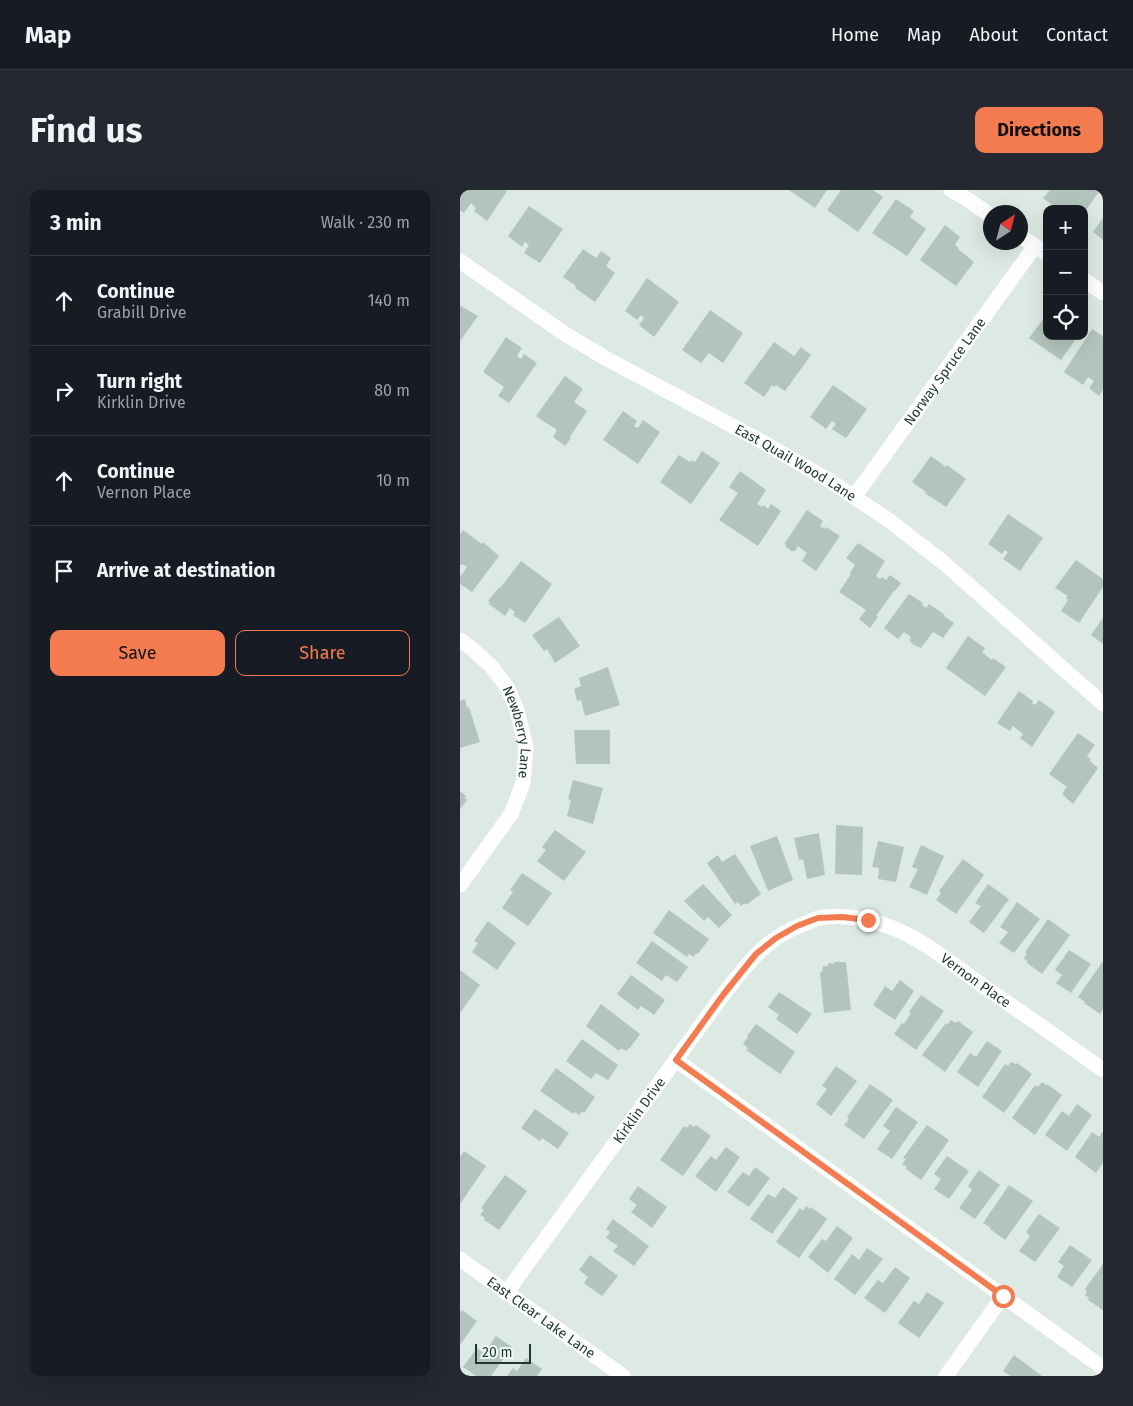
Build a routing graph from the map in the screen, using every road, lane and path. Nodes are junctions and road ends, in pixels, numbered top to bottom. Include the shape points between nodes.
1 (951, 190) edge
2 (983, 210) edge
3 (1028, 241) edge
4 (1041, 250) edge
5 (460, 261) edge
6 (1088, 283) edge
7 (1103, 293) edge
8 (854, 497) junction
9 (460, 640) edge
10 (1103, 704) edge
11 (460, 885) edge
12 (836, 918) joint
13 (676, 1060) junction
14 (1103, 1070) edge
15 (460, 1259) edge
16 (506, 1293) junction
17 (1003, 1296) junction
18 (1103, 1368) edge
19 (623, 1376) edge
20 (946, 1376) edge

1 - 2 street
3 - 4 street
4 - 8 street, Norway Spruce Lane
5 - 8 street, East Quail Wood Lane via 607,359 759,440
6 - 7 street
8 - 10 street, East Quail Wood Lane via 944,562
9 - 11 street, Newberry Lane via 491,666 507,687 517,710 526,748 523,784 511,814
12 - 13 street, Kirklin Drive via 818,918 797,926 756,954
12 - 14 street, Vernon Place via 868,920 915,939
13 - 16 street, Kirklin Drive
13 - 17 street
15 - 16 street, East Clear Lake Lane
16 - 19 street, East Clear Lake Lane
17 - 18 street
17 - 20 street

